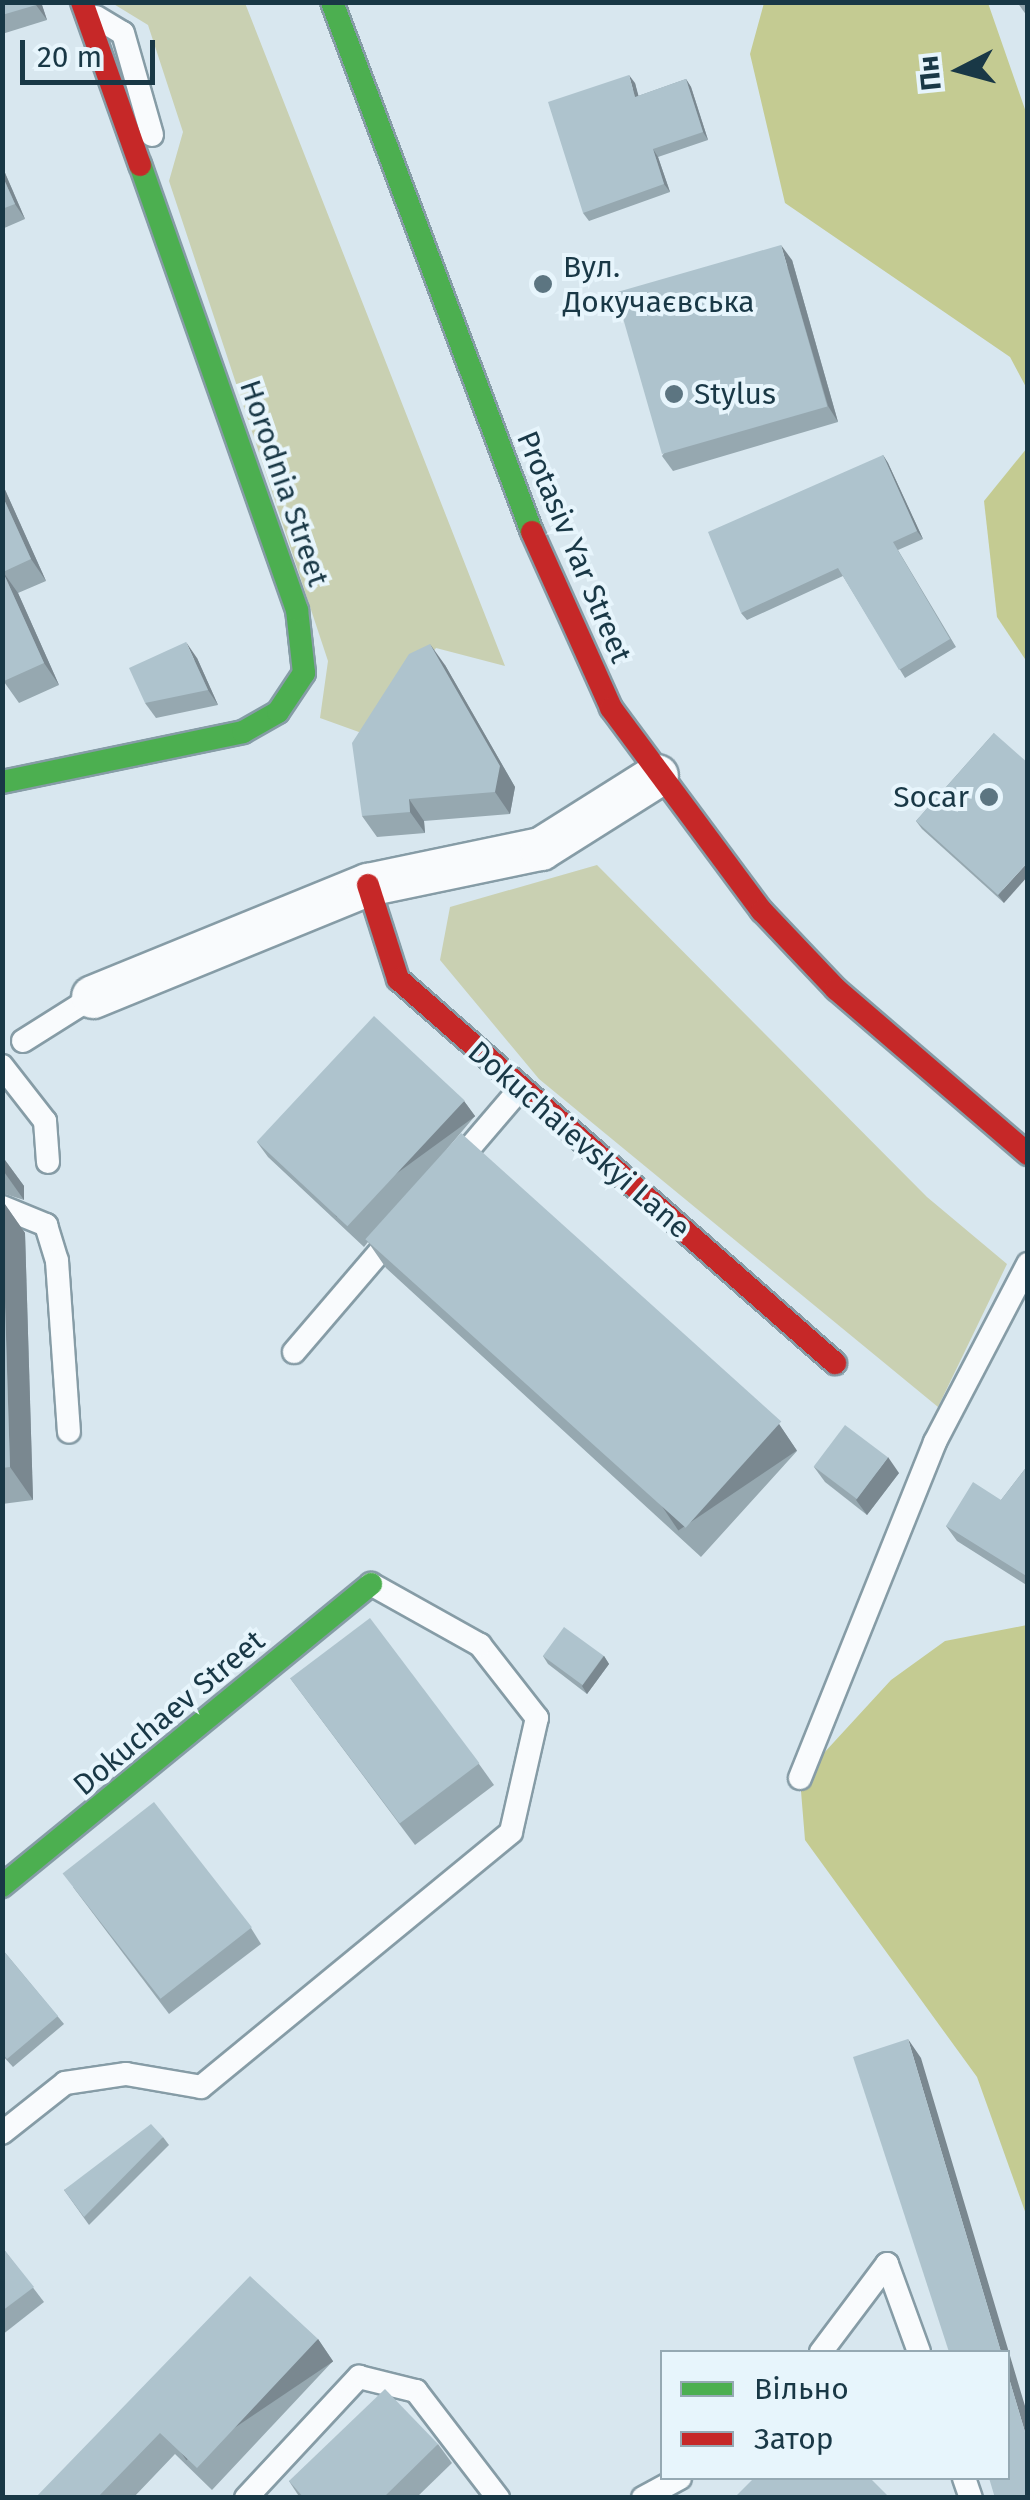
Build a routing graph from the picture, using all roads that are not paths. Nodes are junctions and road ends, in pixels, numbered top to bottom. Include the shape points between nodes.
1 (332, 2) edge
2 (84, 7) edge
3 (658, 776) junction
4 (6, 782) edge
5 (2, 809) edge
6 (368, 885) junction
7 (93, 996) joint
8 (24, 1041) dead end
9 (2, 1066) edge
10 (520, 1089) junction
11 (1028, 1154) edge
12 (48, 1162) dead end
13 (2, 1207) edge
14 (1028, 1264) edge
15 (294, 1352) dead end
16 (835, 1364) dead end
17 (69, 1432) dead end
18 (371, 1584) joint
19 (800, 1778) dead end
20 (2, 1886) edge
21 (2, 2133) edge
22 (822, 2350) edge
23 (918, 2350) edge
24 (676, 2480) edge
25 (246, 2498) edge
26 (498, 2498) edge
27 (643, 2498) edge

1 - 3 street, Protasiv Yar Street via 562,612
2 - 4 street, Horodnia Street via 297,610 304,673 278,712 243,732
3 - 6 street via 541,850
3 - 11 street, Protasiv Yar Street via 836,989
4 - 5 lane
6 - 7 street
6 - 10 street, Dokuchaievskyi Lane via 398,980
7 - 8 lane
9 - 12 lane via 44,1122
10 - 15 lane
10 - 16 street, Dokuchaievskyi Lane
13 - 17 lane via 46,1225 57,1261
14 - 19 lane via 935,1442
18 - 20 street, Dokuchaev Street
18 - 21 lane via 480,1646 537,1718 511,1832 201,2086 126,2074 66,2082
22 - 23 lane via 887,2264
24 - 27 lane
25 - 26 lane via 360,2377 416,2391 480,2486

